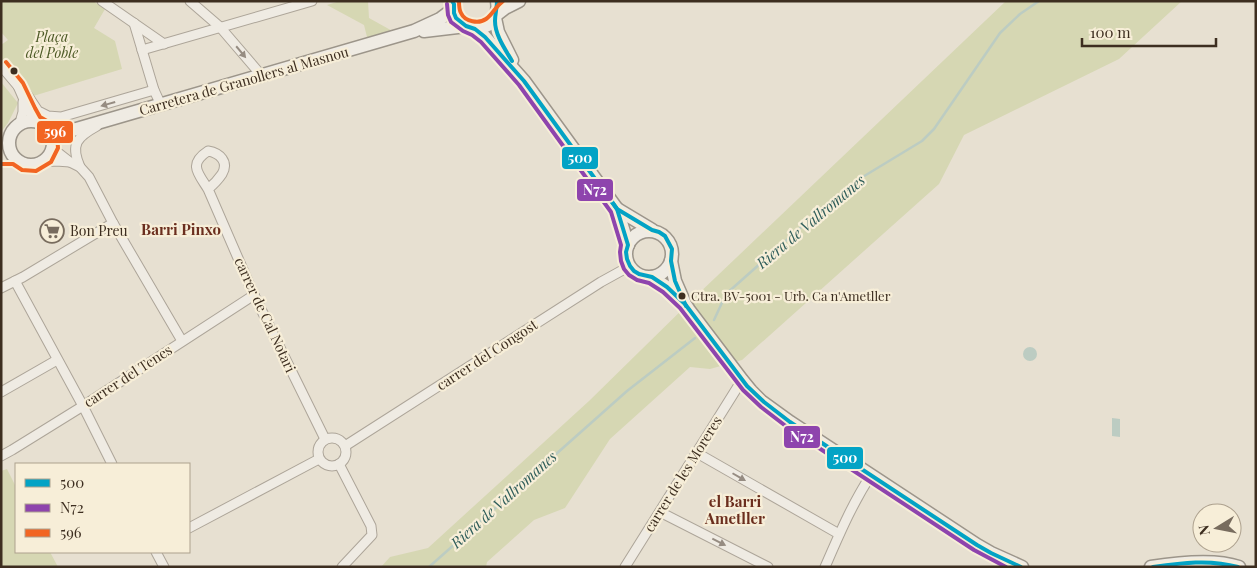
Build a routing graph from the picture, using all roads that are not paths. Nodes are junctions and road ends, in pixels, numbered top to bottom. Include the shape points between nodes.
1 (102, 1) edge
2 (190, 1) edge
3 (312, 1) edge
4 (497, 1) edge
5 (519, 1) edge
6 (454, 3) edge
7 (496, 16) junction
8 (134, 23) junction
9 (220, 27) junction
10 (470, 28) junction
11 (414, 32) junction
12 (164, 44) junction
13 (142, 50) junction
14 (1, 66) edge
15 (262, 76) junction
16 (524, 81) junction
17 (18, 86) junction
18 (154, 90) junction
19 (23, 99) junction
20 (161, 105) junction
21 (108, 120) junction
22 (41, 125) junction
23 (19, 126) junction
24 (73, 130) junction
25 (6, 140) edge
26 (52, 148) junction
27 (1, 158) edge
28 (15, 158) junction
29 (41, 162) junction
30 (70, 162) junction
31 (80, 167) junction
32 (208, 189) dead end
33 (617, 209) junction
34 (113, 223) junction
35 (652, 230) junction
36 (628, 244) junction
37 (671, 262) junction
38 (630, 266) junction
39 (652, 277) junction
40 (15, 281) junction
41 (1, 288) edge
42 (254, 295) junction
43 (685, 304) junction
44 (182, 341) junction
45 (57, 360) junction
46 (742, 380) junction
47 (1, 392) edge
48 (83, 406) junction
49 (325, 439) junction
50 (345, 446) junction
51 (696, 452) junction
52 (1, 456) edge
53 (319, 459) junction
54 (112, 463) edge
55 (339, 464) junction
56 (871, 475) junction
57 (660, 512) junction
58 (190, 527) edge
59 (839, 534) junction
60 (157, 553) edge
61 (164, 567) edge
62 (342, 567) edge
63 (625, 567) edge
64 (768, 567) edge
65 (825, 567) edge
66 (1022, 567) edge
67 (1151, 567) edge
68 (1239, 567) edge

1 - 8 street
2 - 9 street
3 - 9 street
4 - 7 street
5 - 7 street
6 - 10 street via 456,18
6 - 11 street, Carretera de Granollers al Masnou via 440,19
7 - 10 street via 484,27
7 - 16 street via 502,42
8 - 12 street
8 - 13 street
9 - 12 street
9 -> 15 street
10 - 11 street, Carretera de Granollers al Masnou
10 - 16 street via 484,37
11 - 15 street, Carretera de Granollers al Masnou
12 - 13 street
13 - 18 street
14 - 17 street
15 - 20 street, Carretera de Granollers al Masnou
16 - 33 street
18 -> 17 street via 62,117 48,116 38,110
17 - 19 street
18 - 20 street
19 - 22 street
19 - 23 street
20 - 21 street, Carretera de Granollers al Masnou
21 - 24 street, Carretera de Granollers al Masnou
21 - 31 street via 88,131 77,142 75,156
22 - 23 street via 25,123
22 - 24 street, Carretera de Granollers al Masnou
22 - 26 street via 51,137
23 - 25 street
24 - 26 street, Carretera de Granollers al Masnou
25 - 28 street
26 - 29 street
26 - 30 street
27 - 28 street
28 - 29 street via 27,165
29 - 30 street
30 - 31 street
31 - 34 street via 89,177
32 - 42 street, carrer de Cal Notari
33 - 35 street
33 - 36 street
34 - 40 street
34 - 44 street
35 - 36 street via 638,234
35 - 37 street via 670,242
36 - 38 street via 626,252
37 - 39 street via 664,272
37 - 43 street
38 - 39 street via 639,274
38 - 50 street, carrer del Congost
39 - 43 street
40 - 41 street
40 - 45 street
42 - 44 street, carrer del Tenes
42 - 49 street, carrer de Cal Notari
43 - 46 street
44 - 48 street, carrer del Tenes
45 - 47 street
45 - 48 street
46 - 51 street, carrer de les Moreres
46 - 56 street via 774,411
48 - 52 street, carrer del Tenes
48 - 54 street
49 - 50 street via 334,438
49 - 53 street via 318,448
50 - 55 street via 344,459
51 - 57 street, carrer de les Moreres
51 -> 59 street
53 - 55 street via 326,465
53 - 58 street
55 - 62 street via 372,535
56 - 59 street
56 - 66 street via 977,545
57 - 63 street, carrer de les Moreres
57 -> 64 street
59 - 65 street
60 - 61 street
67 - 68 street via 1217,563

